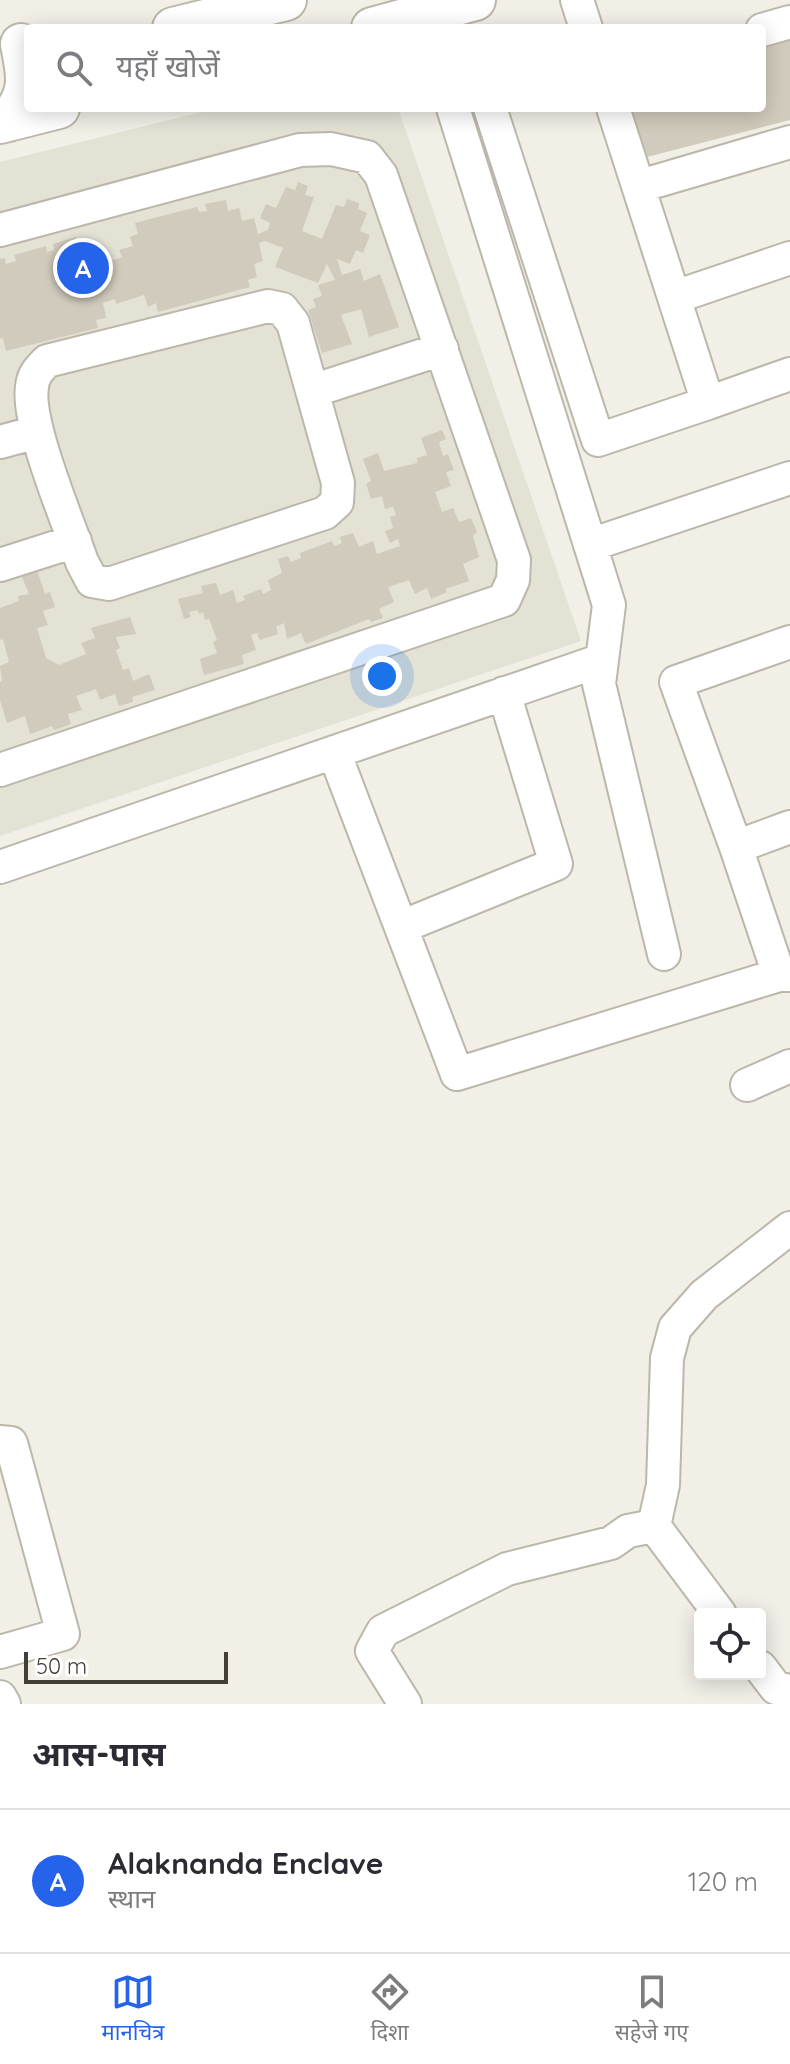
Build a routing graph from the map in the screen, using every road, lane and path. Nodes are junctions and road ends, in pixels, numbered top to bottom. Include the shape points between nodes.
1 (286, 0) edge
2 (475, 0) edge
3 (577, 0) edge
4 (425, 21) edge
5 (790, 22) edge
6 (189, 24) edge
7 (402, 24) edge
8 (585, 24) edge
9 (766, 29) edge
10 (16, 38) edge
11 (24, 65) edge
12 (24, 98) edge
13 (43, 112) edge
14 (454, 112) edge
15 (491, 112) edge
16 (614, 112) edge
17 (4, 122) edge
18 (790, 142) edge
19 (640, 186) junction
20 (0, 230) edge
21 (790, 258) edge
22 (675, 297) junction
23 (442, 349) junction
24 (790, 374) edge
25 (312, 391) junction
26 (708, 403) junction
27 (37, 432) junction
28 (0, 442) edge
29 (790, 478) edge
30 (75, 541) junction
31 (590, 545) junction
32 (0, 565) edge
33 (790, 642) edge
34 (602, 660) junction
35 (504, 693) junction
36 (334, 752) junction
37 (0, 770) edge
38 (790, 827) edge
39 (736, 847) junction
40 (0, 867) edge
41 (401, 927) junction
42 (664, 954) dead end
43 (784, 975) edge
44 (790, 1066) edge
45 (747, 1085) dead end
46 (790, 1228) edge
47 (0, 1442) edge
48 (654, 1526) junction
49 (716, 1608) edge
50 (0, 1652) edge
51 (766, 1675) edge
52 (790, 1691) edge
53 (0, 1697) edge
54 (4, 1704) edge
55 (405, 1704) edge

1 - 6 street
2 - 4 street
3 - 8 street
4 - 7 street
5 - 9 street
10 - 11 street
12 - 17 street
13 - 17 street
14 - 31 street
15 - 26 street via 598,440
16 - 19 street
18 - 19 street
19 - 22 street
20 - 23 street via 300,150 331,149 367,157 381,175
21 - 22 street
22 - 26 street
23 - 25 street
23 - 37 street via 514,560 504,600
24 - 26 street
25 - 27 street via 293,323 282,309 268,306 47,361 31,390
25 - 30 street via 338,483 337,502 325,513 109,584 92,581
27 - 28 street
27 - 30 street
29 - 31 street
30 - 32 street
31 - 34 street via 609,605
33 - 39 street via 676,682
34 - 35 street
34 - 42 street via 599,684
35 - 36 street
35 - 41 street via 556,864
36 - 40 street
36 - 41 street
38 - 39 street
39 - 43 street
41 - 43 street via 457,1074
44 - 45 street
46 - 48 street via 704,1295 675,1328 667,1358 663,1485
47 - 50 street via 11,1443 63,1634
48 - 49 street
48 - 55 street via 628,1531 611,1543 507,1569 383,1631 372,1651
51 - 52 street via 776,1688
53 - 54 street

